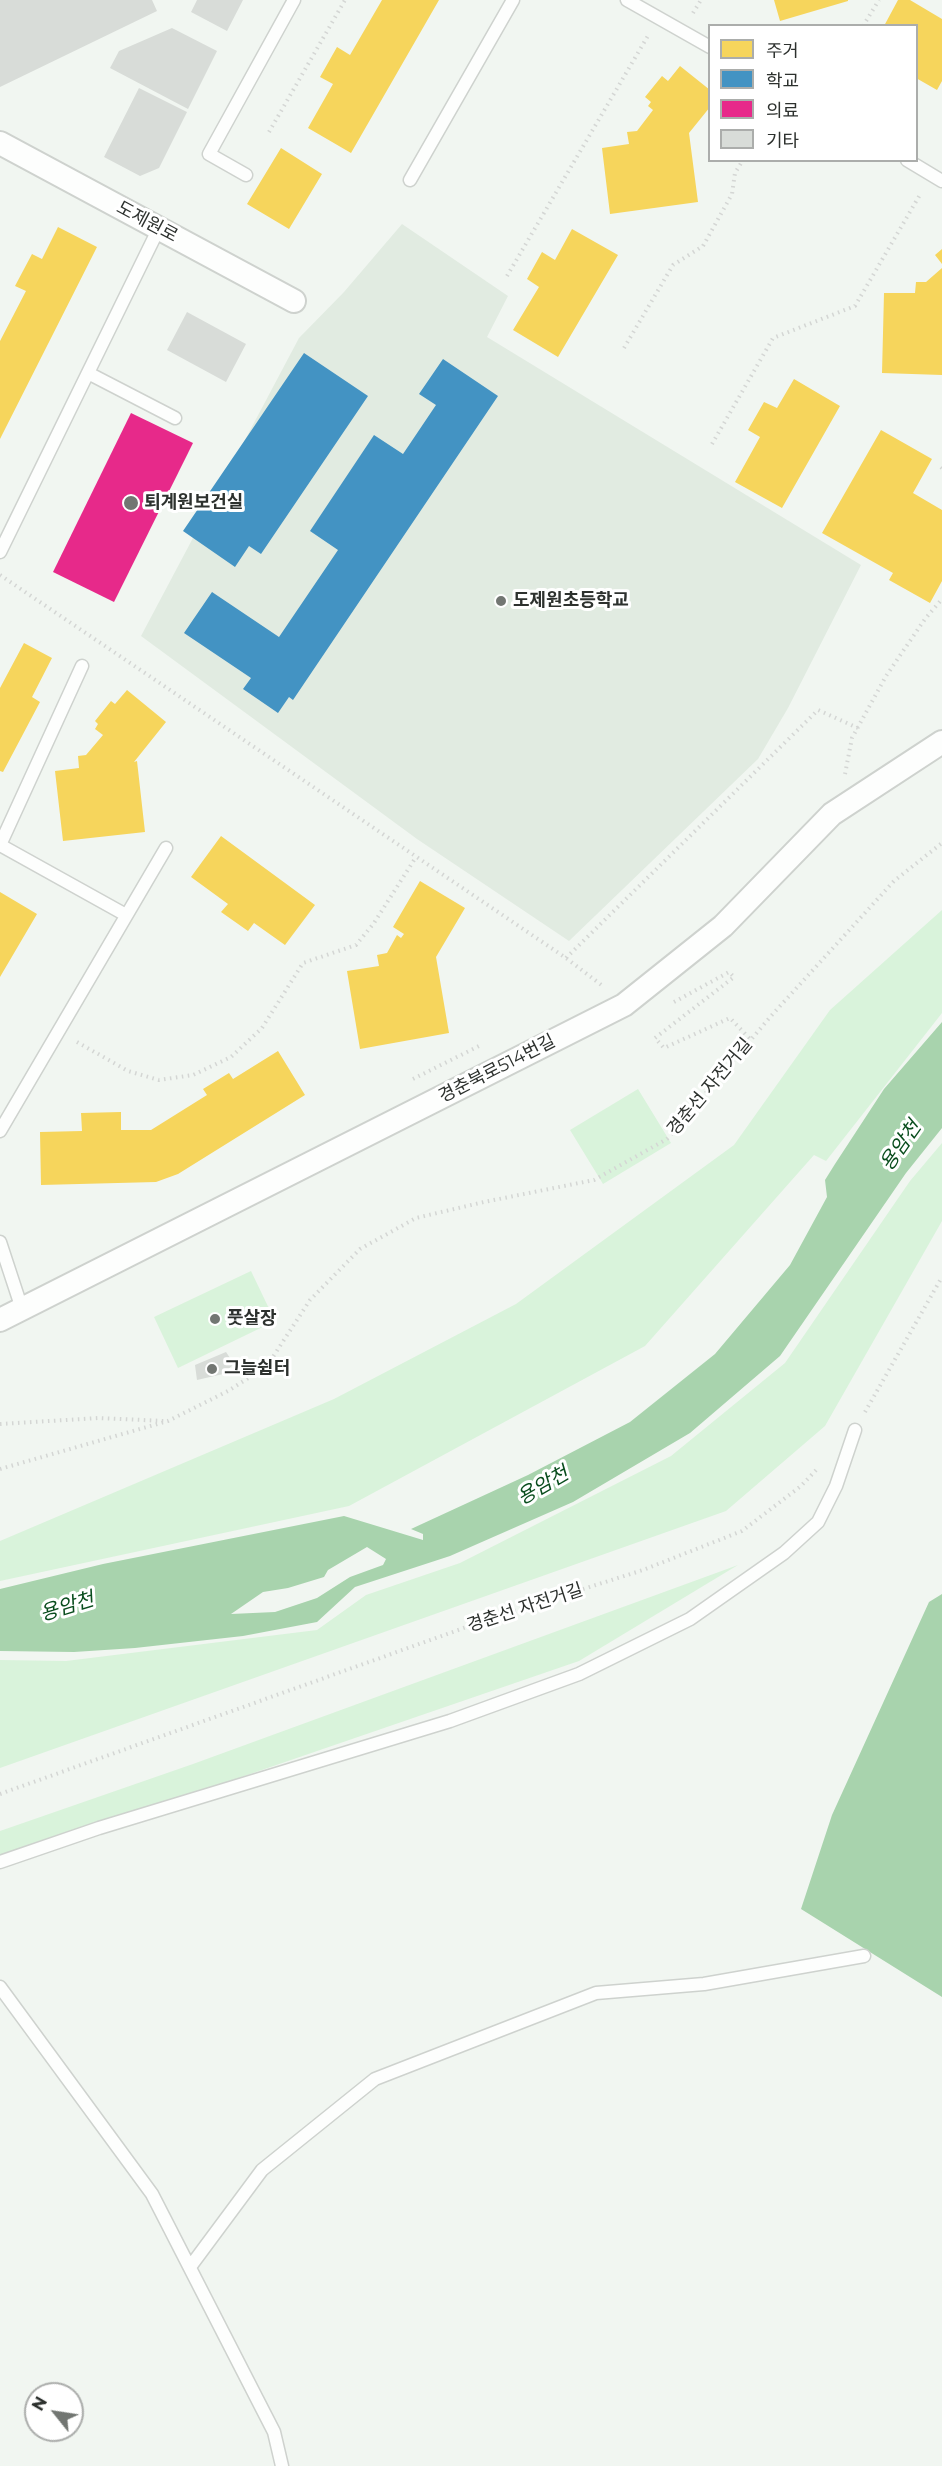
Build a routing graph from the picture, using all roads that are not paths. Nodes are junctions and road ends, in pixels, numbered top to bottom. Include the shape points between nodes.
1 (294, 0) edge
2 (513, 0) edge
3 (627, 0) edge
4 (708, 46) edge
5 (0, 144) edge
6 (910, 162) edge
7 (246, 175) dead end
8 (937, 178) edge
9 (410, 180) dead end
10 (159, 228) junction
11 (294, 301) dead end
12 (88, 373) junction
13 (175, 418) dead end
14 (0, 552) edge
15 (82, 666) dead end
16 (942, 742) edge
17 (166, 848) dead end
18 (126, 915) junction
19 (0, 1131) edge
20 (0, 1242) edge
21 (22, 1309) junction
22 (0, 1320) edge
23 (855, 1430) road end
24 (0, 1862) edge
25 (864, 1956) dead end
26 (0, 1987) edge
27 (190, 2267) junction
28 (282, 2466) edge

1 - 7 lane via 210,154
2 - 9 lane
3 - 4 lane
5 - 10 street, 도제원로
6 - 8 lane
10 - 11 street, 도제원로
10 - 12 lane
12 - 13 lane
12 - 14 lane
15 - 18 lane via 0,845
16 - 21 street, 경춘북로514번길 via 832,814 723,926 618,995
17 - 18 lane
18 - 19 lane
20 - 21 lane
21 - 22 street, 경춘북로514번길
23 - 24 lane via 836,1486 818,1522 784,1553 690,1619 579,1674 450,1721
25 - 27 lane via 704,1984 596,1993 375,2079 262,2170
26 - 27 lane via 152,2194
27 - 28 lane via 274,2432

